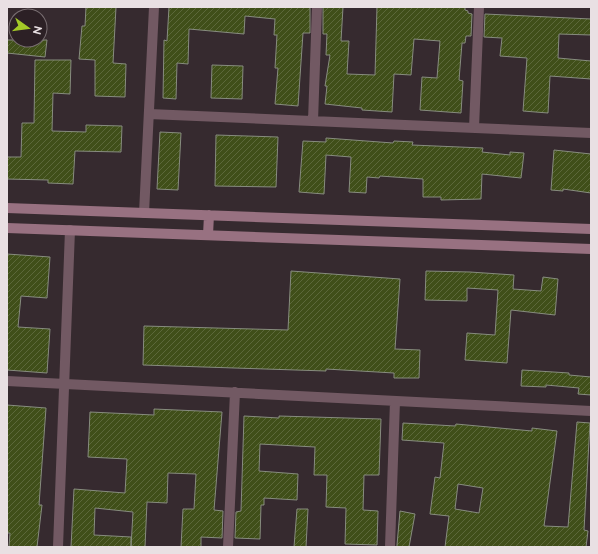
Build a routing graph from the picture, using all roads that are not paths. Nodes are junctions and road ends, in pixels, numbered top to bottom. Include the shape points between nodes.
1 (154, 7) edge
2 (318, 7) edge
3 (479, 7) edge
4 (149, 114) junction
5 (313, 121) junction
6 (474, 128) junction
7 (591, 133) edge
8 (7, 208) edge
9 (144, 213) junction
10 (209, 215) junction
11 (7, 228) edge
12 (591, 229) edge
13 (70, 230) junction
14 (208, 235) junction
15 (591, 249) edge
16 (7, 381) edge
17 (64, 384) junction
18 (235, 392) junction
19 (395, 400) junction
20 (591, 410) edge
21 (58, 547) edge
22 (228, 547) edge
23 (390, 547) edge

1 - 4 street
2 - 5 street
3 - 6 street
4 - 5 street
4 - 9 street
5 - 6 street
6 - 7 street
8 - 9 main road
9 - 10 main road
10 - 12 main road
10 - 14 main road
11 - 13 main road
13 - 14 main road
13 - 17 street
14 - 15 main road
16 - 17 street
17 - 18 street
17 - 21 street
18 - 19 street
18 - 22 street
19 - 20 street
19 - 23 street

